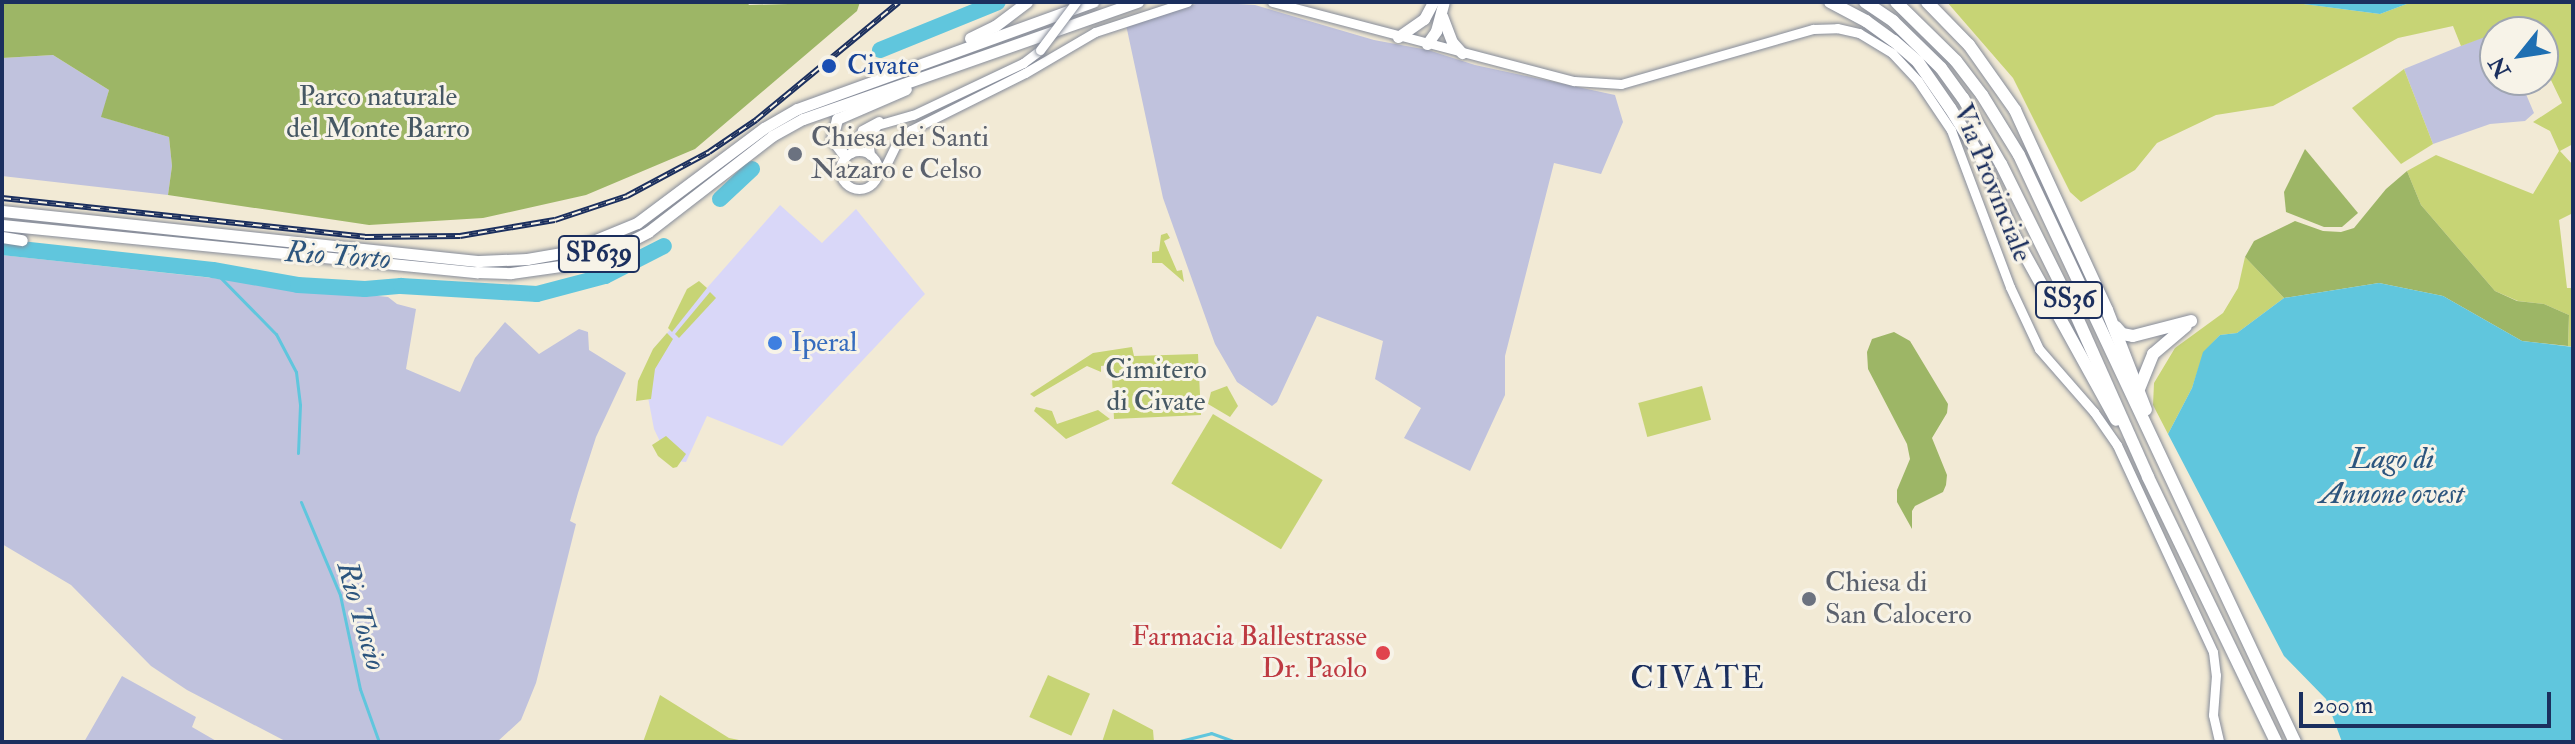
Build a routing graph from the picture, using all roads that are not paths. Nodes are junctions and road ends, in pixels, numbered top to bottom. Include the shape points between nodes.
1 (1027, 2) edge
2 (1076, 2) edge
3 (1093, 2) edge
4 (1138, 2) edge
5 (1187, 2) edge
6 (1272, 2) edge
7 (1433, 2) edge
8 (1830, 2) edge
9 (1865, 2) edge
10 (1896, 2) edge
11 (1927, 2) edge
12 (1443, 8) edge
13 (1424, 19) junction
14 (1398, 37) junction
15 (1427, 44) junction
16 (954, 50) junction
17 (1462, 53) junction
18 (972, 60) junction
19 (890, 122) junction
20 (892, 151) junction
21 (848, 154) junction
22 (872, 157) junction
23 (877, 173) junction
24 (2, 211) edge
25 (2, 225) edge
26 (2, 237) edge
27 (22, 240) dead end
28 (2107, 310) junction
29 (2139, 389) junction
30 (2161, 459) junction
31 (2148, 477) junction
32 (2219, 742) edge
33 (2276, 742) edge
34 (2295, 742) edge

1 - 16 main road
2 - 19 street, bridge via 1040,50 1013,68
3 - 16 main road, SP639
4 - 18 main road, SP639
5 - 20 street via 1074,42 911,130
6 - 14 street, Via Provinciale
7 - 13 main road
8 - 31 highway via 1866,21 1918,62 1950,108 1980,156 2061,325
9 - 31 highway, SS36 via 1893,21 1941,68 1980,126 2076,315
10 - 30 highway, SS36 via 1956,61 2019,155
11 - 28 highway, SS36 via 1969,45 2007,97
12 - 15 main road
12 - 17 main road via 1452,42
13 - 14 main road
13 - 15 main road
14 - 15 street, Via Provinciale
15 - 17 street, Via Provinciale
16 - 24 main road, SP639 via 797,109 637,223 540,257 479,261
17 - 32 street, Via Provinciale via 1574,81 1621,84 1827,27 1873,39 1904,65 1951,130 2039,349 2112,436 2209,641 2216,661 2213,715
18 - 21 main road via 840,116 832,136
18 - 25 main road, SP639 via 803,119 772,136 648,232 567,265 477,272
19 - 21 street via 865,127
19 - 22 street via 871,131 867,143
20 - 22 street
20 - 23 street
21 - 22 street via 860,151
21 - 23 street via 840,172 851,187 868,186
22 - 23 street
26 - 27 main road
28 - 29 highway, SS36
28 - 29 highway, SS36 via 2128,336 2191,321 2153,354
29 - 30 highway
30 - 34 highway, SS36
31 - 33 highway, SS36

